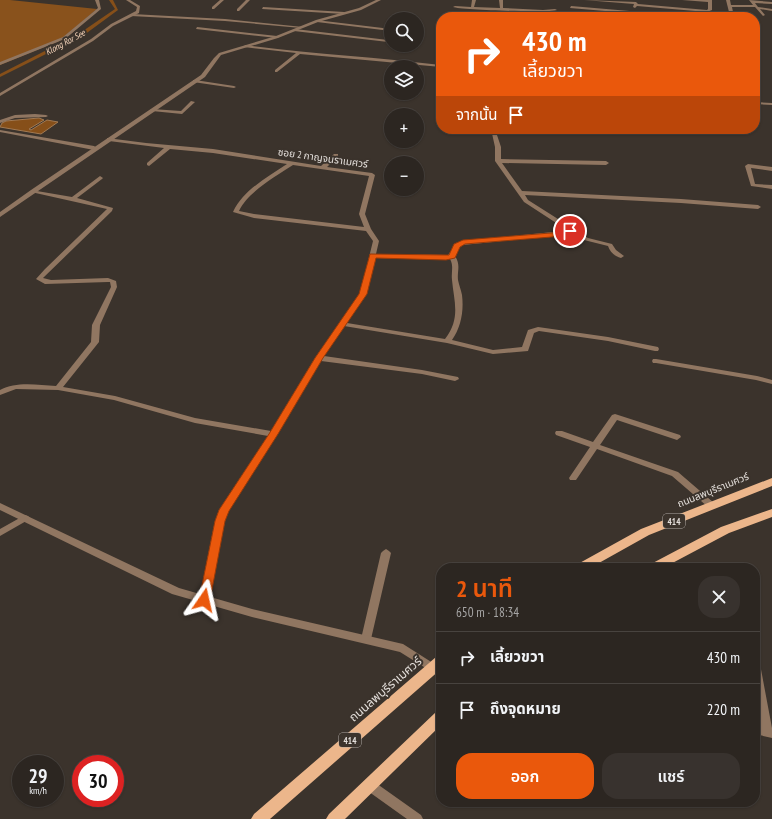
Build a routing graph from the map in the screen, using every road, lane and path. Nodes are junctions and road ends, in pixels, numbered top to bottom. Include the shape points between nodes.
1 (97, 0) edge
2 (128, 0) edge
3 (222, 0) edge
4 (248, 0) edge
5 (371, 0) edge
6 (378, 0) edge
7 (474, 0) edge
8 (501, 0) edge
9 (586, 0) edge
10 (684, 0) edge
11 (728, 0) edge
12 (710, 1) edge
13 (752, 1) edge
14 (772, 3) edge
15 (635, 5) junction
16 (729, 6) junction
17 (455, 7) dead end
18 (571, 7) dead end
19 (757, 7) junction
20 (213, 8) dead end
21 (263, 8) dead end
22 (472, 8) junction
23 (501, 9) junction
24 (238, 10) dead end
25 (555, 10) dead end
26 (772, 10) edge
27 (499, 12) edge
28 (633, 12) joint
29 (731, 12) dead end
30 (344, 13) junction
31 (132, 15) junction
32 (763, 15) dead end
33 (317, 21) junction
34 (302, 27) junction
35 (197, 28) dead end
36 (384, 29) edge
37 (294, 30) junction
38 (277, 37) junction
39 (384, 41) edge
40 (245, 46) junction
41 (299, 53) junction
42 (0, 64) edge
43 (436, 65) edge
44 (277, 71) dead end
45 (195, 81) junction
46 (234, 86) dead end
47 (0, 95) edge
48 (193, 102) dead end
49 (760, 103) edge
50 (772, 104) edge
51 (152, 110) junction
52 (46, 116) dead end
53 (0, 122) edge
54 (0, 131) edge
55 (494, 134) edge
56 (109, 139) junction
57 (169, 147) junction
58 (94, 148) junction
59 (336, 155) dead end
60 (498, 160) junction
61 (292, 163) junction
62 (149, 164) dead end
63 (606, 164) dead end
64 (322, 168) junction
65 (772, 169) edge
66 (100, 178) dead end
67 (772, 187) edge
68 (33, 191) junction
69 (521, 193) junction
70 (74, 199) junction
71 (758, 207) dead end
72 (0, 215) edge
73 (368, 229) junction
74 (571, 230) junction
75 (373, 256) junction
76 (452, 256) junction
77 (621, 256) dead end
78 (342, 324) junction
79 (447, 341) junction
80 (655, 349) dead end
81 (319, 358) junction
82 (656, 361) dead end
83 (455, 379) dead end
84 (772, 382) edge
85 (58, 388) junction
86 (0, 393) edge
87 (559, 433) dead end
88 (273, 434) junction
89 (677, 437) dead end
90 (595, 446) junction
91 (574, 478) dead end
92 (772, 482) edge
93 (712, 505) junction
94 (0, 506) edge
95 (772, 513) edge
96 (25, 518) junction
97 (0, 533) edge
98 (386, 553) dead end
99 (589, 563) edge
100 (662, 563) edge
101 (204, 600) junction
102 (366, 639) junction
103 (436, 665) edge
104 (760, 701) edge
105 (436, 721) edge
106 (764, 731) edge
107 (369, 785) junction
108 (259, 819) edge
109 (334, 819) edge
110 (418, 819) edge

1 - 42 street via 100,8 64,38
2 - 31 street via 139,9
3 - 20 street
4 - 24 street
5 - 6 street
6 - 30 street
7 - 22 street
8 - 23 street
9 - 15 street via 636,3
10 - 12 street
11 - 16 street
12 - 15 street via 710,10 706,11
13 - 14 street
13 - 19 street
15 - 28 street
16 - 19 street
16 - 29 street
17 - 22 street
18 - 28 street
19 - 26 street
19 - 32 street
21 - 30 street
22 - 23 street
23 - 25 street via 544,12
23 - 27 street
30 - 33 street
31 - 34 street
31 - 47 street
33 - 34 street
33 - 36 street
34 - 37 street
35 - 38 street
37 - 38 street
37 - 39 street
38 - 40 street
40 - 41 street
40 - 45 street via 218,55 208,72
41 - 43 street
41 - 44 street
45 - 46 street
45 - 51 street
48 - 51 street via 182,113
49 - 50 street
51 - 56 street
52 - 53 street via 15,117
54 - 58 street
55 - 60 street
56 - 57 street, ซอย 2 กาญจนราเมศวร์
56 - 58 street
57 - 61 street, ซอย 2 กาญจนราเมศวร์
57 - 62 street
58 - 68 street
59 - 64 street
60 - 63 street
60 - 69 street
61 - 64 street, ซอย 2 กาญจนราเมศวร์
61 - 73 street via 257,187 240,204 236,212
64 - 73 street, ซอย 2 กาญจนราเมศวร์ via 372,175 362,214
65 - 67 street via 748,166 753,185
66 - 70 street
68 - 70 street
68 - 72 street
69 - 71 street
69 - 74 street via 528,203
70 - 85 street via 107,206 110,210 39,279 45,282 108,280 113,281 114,287 96,325 95,342
73 - 75 street, ซอย 2 กาญจนราเมศวร์ via 376,241
74 - 76 street via 564,234 463,242 457,246
74 - 77 street via 588,240 610,245 613,251
75 - 76 street
75 - 78 street, ซอย 2 กาญจนราเมศวร์ via 363,294
76 - 79 street via 457,266 455,278 459,310 454,330
78 - 79 street
78 - 81 street, ซอย 2 กาญจนราเมศวร์
79 - 80 street via 493,352 520,350 526,348 531,332 538,329
81 - 83 street
81 - 88 street, ซอย 2 กาญจนราเมศวร์
82 - 84 street
85 - 86 street via 16,387
85 - 88 street via 115,398 195,420
87 - 90 street
88 - 101 street, ซอย 2 กาญจนราเมศวร์ via 224,510
89 - 90 street via 615,417
90 - 91 street
90 - 93 street via 675,474
92 - 93 main road, ถนนลพบุรีราเมศวร์ / 414
93 - 99 main road, ถนนลพบุรีราเมศวร์ / 414 via 645,532
94 - 96 street
95 - 100 main road via 725,530
96 - 97 street
96 - 101 street via 165,587
98 - 102 street
101 - 102 street
102 - 103 street via 403,648
103 - 108 main road, ถนนลพบุรีราเมศวร์ / 414
104 - 106 street
105 - 107 main road
107 - 109 main road
107 - 110 street

